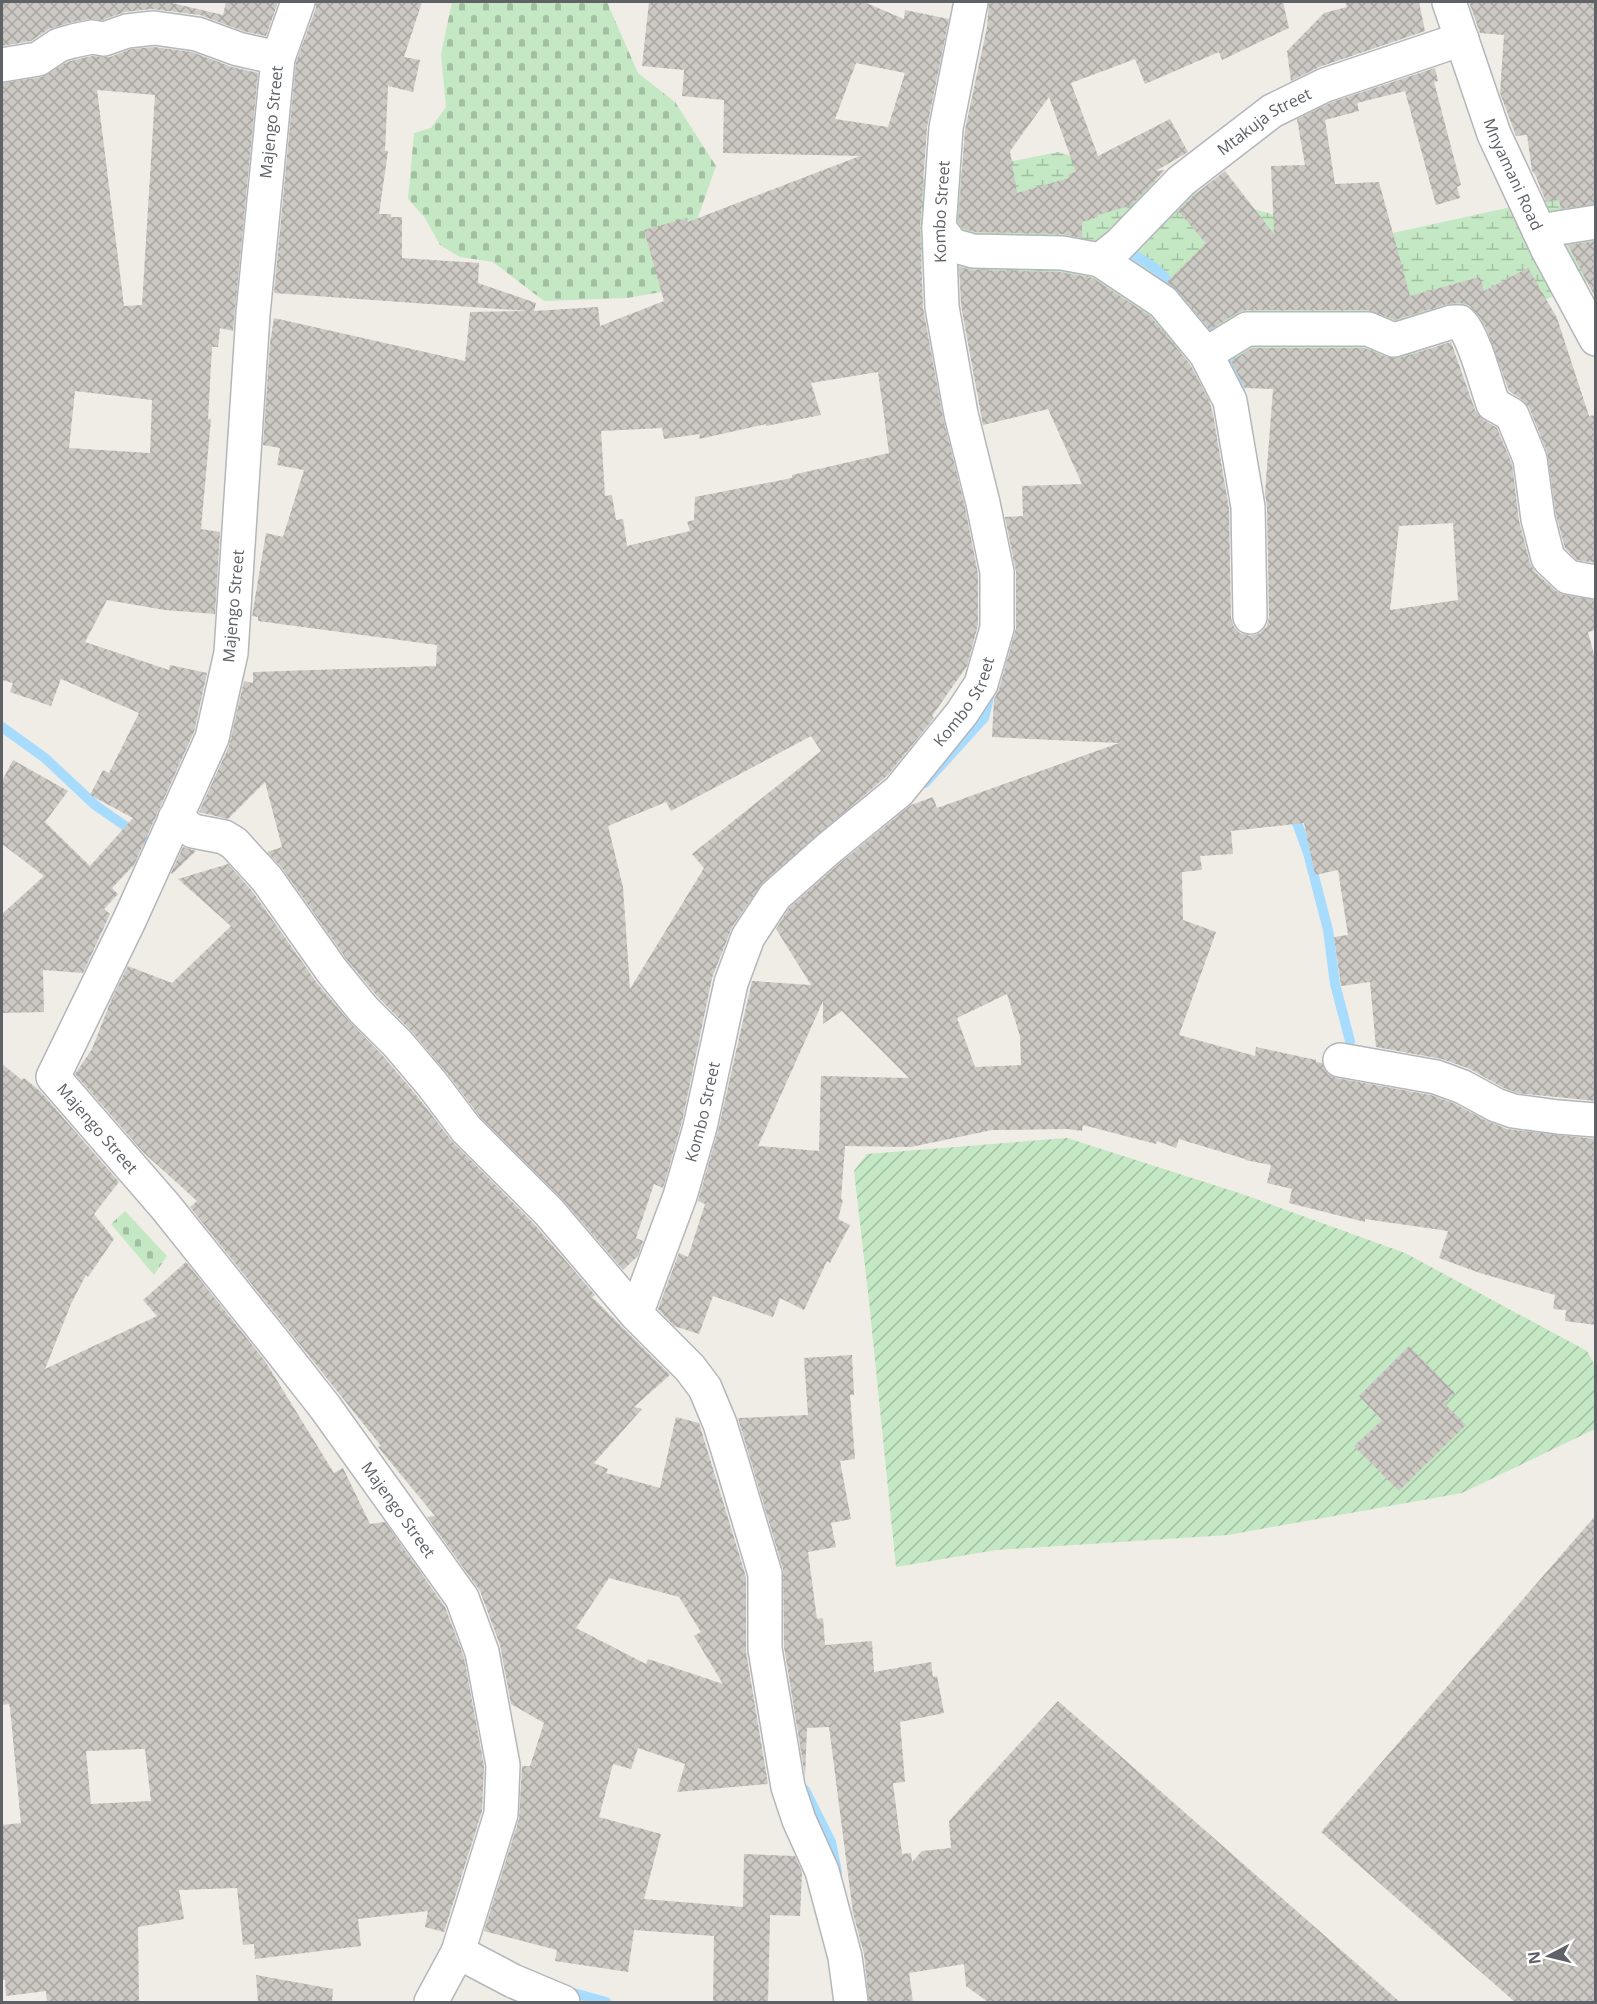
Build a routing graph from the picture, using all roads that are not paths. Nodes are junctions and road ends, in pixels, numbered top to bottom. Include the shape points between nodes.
1 (298, 2) edge
2 (971, 2) edge
3 (1449, 2) edge
4 (1462, 39) junction
5 (278, 58) junction
6 (2, 65) edge
7 (1596, 222) edge
8 (939, 228) junction
9 (1539, 231) junction
10 (1100, 260) junction
11 (1596, 339) edge
12 (1206, 354) junction
13 (1596, 582) edge
14 (1250, 617) dead end
15 (175, 818) junction
16 (1340, 1060) dead end
17 (1596, 1120) edge
18 (636, 1314) junction
19 (458, 1952) junction
20 (430, 2002) edge
21 (563, 2002) edge
22 (851, 2002) edge

1 - 5 street, Majengo Street
2 - 8 street, Kombo Street via 946,128
3 - 4 street, Mnyamani Road
4 - 9 street, Mnyamani Road via 1494,134
4 - 10 street, Mtakuja Street via 1325,85 1272,111 1181,182
5 - 6 street via 197,34 154,28 73,41 38,59
5 - 15 street, Majengo Street via 253,314 231,653 212,738
7 - 9 street
8 - 10 street via 952,245 973,251 1062,253
8 - 18 street, Kombo Street via 942,307 960,414 997,572 997,628 981,684 906,783 775,896 748,937 731,983 700,1127 680,1196
9 - 11 street, Mnyamani Road
10 - 12 street via 1163,303
12 - 13 street via 1246,329 1368,329 1394,340 1460,321 1473,344 1493,404 1512,415 1530,459 1548,558 1568,577
12 - 14 street via 1230,401 1248,507
15 - 18 street via 194,831 234,843 267,879 363,1009 419,1068 466,1129 549,1212
15 - 19 street, Majengo Street via 53,1077 165,1206 274,1341 462,1598 482,1652 503,1765 501,1814
16 - 17 street via 1436,1077 1514,1111
18 - 22 street via 690,1368 705,1388 720,1424 765,1574 765,1649 788,1787 822,1871 845,1957
19 - 20 street
19 - 21 street

